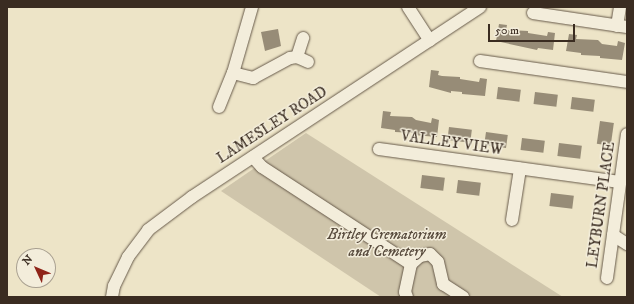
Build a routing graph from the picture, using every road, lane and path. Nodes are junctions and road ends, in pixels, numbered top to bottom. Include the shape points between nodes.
1 (252, 7) edge
2 (408, 7) edge
3 (480, 7) edge
4 (620, 7) edge
5 (533, 13) dead end
6 (622, 27) edge
7 (303, 38) dead end
8 (430, 41) junction
9 (297, 57) junction
10 (480, 61) dead end
11 (308, 62) dead end
12 (233, 73) junction
13 (627, 82) edge
14 (219, 107) dead end
15 (627, 136) edge
16 (379, 149) dead end
17 (253, 157) junction
18 (520, 169) junction
19 (620, 182) junction
20 (512, 220) dead end
21 (613, 235) junction
22 (627, 244) edge
23 (411, 264) junction
24 (607, 278) dead end
25 (447, 293) edge
26 (112, 297) edge
27 (408, 297) edge
28 (463, 297) edge

1 - 12 street
2 - 8 street
3 - 8 street, LAMESLEY ROAD
4 - 6 street
5 - 6 street
7 - 9 street
8 - 17 street, LAMESLEY ROAD
9 - 11 street
9 - 12 street via 285,60 253,78
10 - 13 street
12 - 14 street
15 - 19 street, LEYBURN PLACE
16 - 18 street, VALLEY VIEW
17 - 23 street via 262,167
17 - 26 street, LAMESLEY ROAD via 148,230 128,257 114,286
18 - 19 street, VALLEY VIEW
18 - 20 street, VALLEY VIEW
19 - 21 street, LEYBURN PLACE
21 - 22 street
21 - 24 street, LEYBURN PLACE
23 - 25 street via 420,256 430,254 438,262
23 - 27 street via 405,292
25 - 28 street

